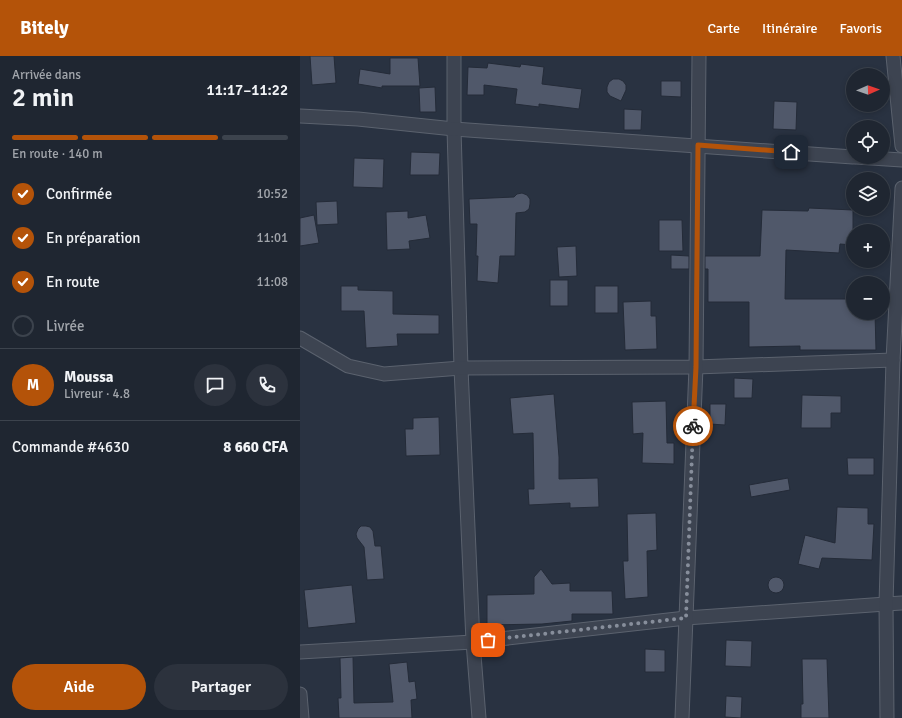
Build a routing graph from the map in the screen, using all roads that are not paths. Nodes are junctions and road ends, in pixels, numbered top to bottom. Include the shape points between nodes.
1 (454, 56) edge
2 (699, 56) edge
3 (893, 56) edge
4 (300, 116) edge
5 (454, 128) junction
6 (698, 145) junction
7 (902, 146) edge
8 (846, 156) edge
9 (890, 159) edge
10 (902, 160) edge
11 (902, 188) edge
12 (300, 338) edge
13 (893, 360) junction
14 (696, 367) junction
15 (461, 368) junction
16 (902, 603) edge
17 (886, 604) junction
18 (686, 618) junction
19 (473, 642) junction
20 (300, 652) edge
21 (300, 694) edge
22 (302, 718) edge
23 (479, 718) edge
24 (682, 718) edge
25 (887, 718) edge

1 - 5 street
2 - 6 street
3 - 7 street
4 - 5 street
5 - 6 street
5 - 15 street
6 - 8 street
6 - 14 street
9 - 10 street
11 - 13 street
12 - 15 street via 348,366 384,374
13 - 14 street
13 - 17 street
14 - 15 street
14 - 18 street
15 - 19 street
16 - 17 street
17 - 18 street
17 - 25 street
18 - 19 street
18 - 24 street
19 - 20 street
19 - 23 street
21 - 22 street

